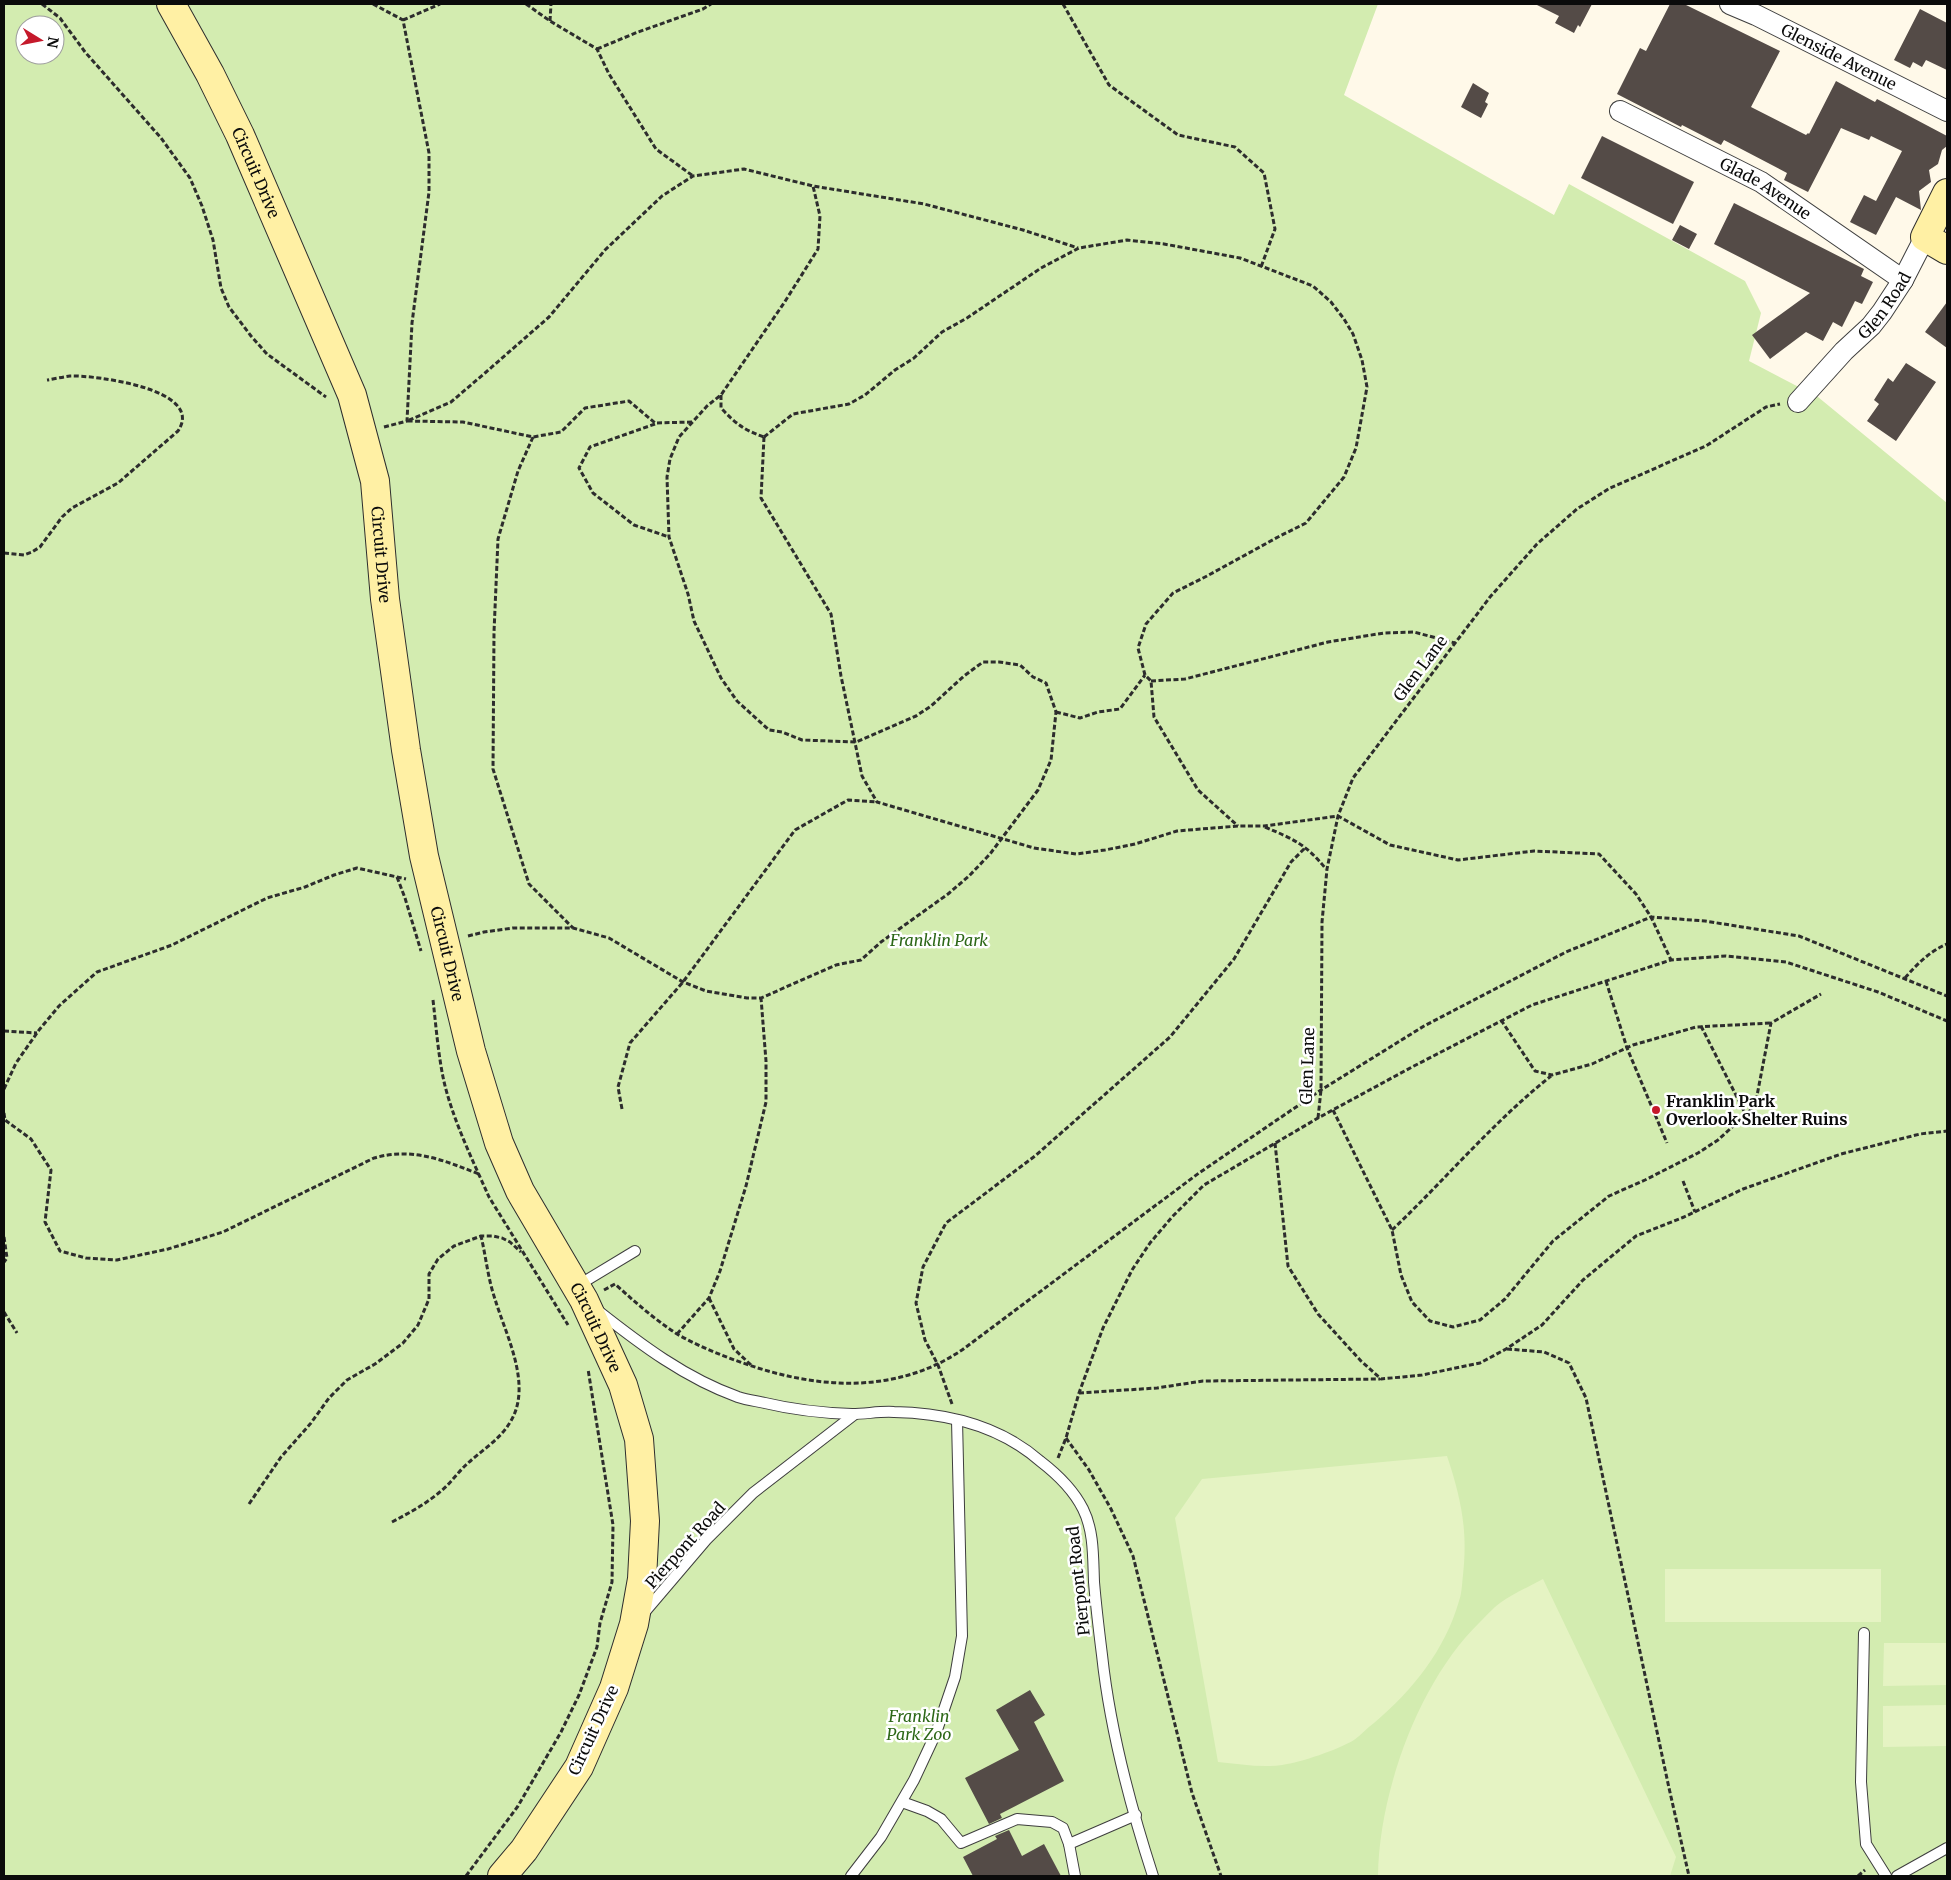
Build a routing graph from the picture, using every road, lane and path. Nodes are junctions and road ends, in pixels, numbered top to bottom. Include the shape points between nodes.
1 (42, 4) edge
2 (171, 4) edge
3 (373, 4) edge
4 (440, 4) edge
5 (526, 4) edge
6 (551, 4) edge
7 (711, 4) edge
8 (1063, 4) edge
9 (1730, 4) edge
10 (403, 20) junction
11 (550, 21) junction
12 (598, 49) junction
13 (1620, 111) dead end
14 (1947, 111) edge
15 (693, 176) junction
16 (813, 186) junction
17 (1947, 193) edge
18 (1936, 244) edge
19 (1079, 248) junction
20 (1261, 267) junction
21 (1903, 280) junction
22 (47, 380) dead end
23 (721, 395) junction
24 (1798, 402) joint
25 (329, 403) dead end
26 (407, 421) junction
27 (692, 422) junction
28 (656, 424) junction
29 (379, 428) dead end
30 (533, 437) junction
31 (764, 437) junction
32 (669, 537) junction
33 (4, 553) edge
34 (1455, 643) junction
35 (1146, 675) junction
36 (1151, 681) junction
37 (1056, 712) junction
38 (856, 742) junction
39 (877, 802) junction
40 (1338, 816) junction
41 (1238, 826) junction
42 (1264, 826) junction
43 (1000, 838) junction
44 (1306, 848) junction
45 (1327, 869) junction
46 (1651, 916) junction
47 (573, 928) junction
48 (1947, 944) edge
49 (433, 947) junction
50 (1671, 960) junction
51 (1905, 978) junction
52 (1606, 981) junction
53 (683, 982) junction
54 (1821, 994) dead end
55 (1947, 994) edge
56 (432, 996) dead end
57 (761, 998) junction
58 (1501, 1020) junction
59 (1947, 1020) edge
60 (1771, 1023) junction
61 (1701, 1026) junction
62 (4, 1031) edge
63 (37, 1033) junction
64 (1626, 1048) junction
65 (1552, 1075) junction
66 (4, 1090) edge
67 (1321, 1090) junction
68 (622, 1109) dead end
69 (1333, 1110) junction
70 (4, 1114) edge
71 (1746, 1115) junction
72 (1318, 1118) junction
73 (5, 1120) edge
74 (1947, 1131) edge
75 (1275, 1143) junction
76 (1667, 1143) dead end
77 (479, 1174) junction
78 (1683, 1181) dead end
79 (1695, 1212) junction
80 (1392, 1230) junction
81 (481, 1236) junction
82 (4, 1237) edge
83 (635, 1251) dead end
84 (524, 1254) junction
85 (4, 1262) edge
86 (610, 1286) dead end
87 (580, 1293) junction
88 (708, 1298) junction
89 (4, 1312) edge
90 (571, 1332) dead end
91 (17, 1333) dead end
92 (677, 1334) junction
93 (1506, 1349) junction
94 (585, 1362) dead end
95 (938, 1365) junction
96 (754, 1367) junction
97 (1381, 1379) junction
98 (1078, 1393) junction
99 (855, 1414) junction
100 (957, 1420) junction
101 (1066, 1438) junction
102 (1050, 1469) junction
103 (249, 1504) dead end
104 (392, 1522) dead end
105 (634, 1624) junction
106 (1864, 1633) dead end
107 (902, 1802) junction
108 (1136, 1815) junction
109 (1069, 1844) junction
110 (1947, 1848) edge
111 (466, 1876) edge
112 (502, 1876) edge
113 (852, 1876) edge
114 (1075, 1876) edge
115 (1153, 1876) edge
116 (1221, 1876) edge
117 (1689, 1876) edge
118 (1886, 1876) edge
119 (1897, 1876) edge

1 - 25 path via 60,18 85,52 161,138 190,178 213,240 221,288 229,307 267,354 326,396
2 - 49 main road, Circuit Drive via 240,135 352,395 375,481 385,599 424,856
3 - 10 path
4 - 10 path
5 - 11 path
6 - 11 path
7 - 12 path
8 - 20 path via 1109,85 1178,135 1234,147 1264,173 1275,229
9 - 14 street, Glenside Avenue
10 - 26 path via 429,153 429,192 412,323
11 - 12 path
12 - 15 path via 608,74 656,149
13 - 21 street, Glade Avenue via 1761,182
15 - 16 path via 744,169
15 - 26 path via 662,196 605,250 549,317 485,373 451,402
16 - 19 path via 924,204
16 - 23 path via 820,216 818,249
17 - 18 main road, Glen Road
18 - 21 street, Glen Road
19 - 20 path via 1126,240 1157,243 1240,258
19 - 31 path via 1041,268 942,332 865,395 849,404 793,414
20 - 35 path via 1313,286 1331,302 1353,334 1362,360 1366,387 1356,448 1344,477 1306,523 1172,593 1146,624 1138,648
21 - 24 street, Glen Road via 1871,326
22 - 33 path via 71,376 100,378 146,388 172,401 180,410 182,426 118,483 72,508 40,547 24,555
23 - 27 path
23 - 31 path via 721,408 730,418 746,431
24 - 34 path, Glen Lane via 1766,407 1706,446 1610,488 1577,509 1537,544
26 - 29 path
26 - 30 path via 463,422
27 - 28 path
27 - 32 path via 679,437 670,459 667,477
28 - 30 path via 629,401 585,408 560,432
28 - 32 path via 590,447 579,468 593,493 634,525
30 - 47 path via 518,471 498,539 493,769 529,884
31 - 38 path via 761,498 831,614
32 - 38 path via 694,621 721,678 737,701 769,730 802,740
34 - 36 path via 1414,632 1384,633 1328,642 1185,679
34 - 40 path, Glen Lane via 1353,778
35 - 36 path
35 - 37 path via 1120,709 1080,718
36 - 41 path via 1154,716 1188,774 1198,790
37 - 38 path via 1046,683 1020,665 983,662 916,716
37 - 43 path via 1051,760 1038,790
38 - 39 path via 862,776
39 - 43 path
39 - 53 path via 848,800 795,830
40 - 42 path
40 - 45 path, Glen Lane
40 - 46 path via 1390,845 1458,860 1534,851 1599,854 1636,894
41 - 42 path
41 - 43 path via 1177,831 1135,844 1076,854 1034,848
42 - 44 path
43 - 57 path via 969,876 861,960 836,965
44 - 45 path
44 - 95 path via 1291,862 1234,959 1170,1037 1035,1156 946,1223 923,1268 916,1303 925,1340
45 - 67 path, Glen Lane via 1322,922
46 - 50 path
46 - 51 path via 1705,920 1799,936
46 - 67 path via 1566,952 1424,1026
47 - 49 path via 514,928 484,932
47 - 53 path via 609,938
48 - 51 path via 1937,948
49 - 63 path via 397,878 357,868 267,898 172,945 97,972 59,1006
49 - 87 main road, Circuit Drive via 471,1050 498,1144 520,1191
50 - 52 path
50 - 59 path via 1726,956 1786,962 1878,992
51 - 55 path
52 - 58 path via 1532,1005
52 - 64 path
53 - 57 path via 726,996
53 - 68 path via 630,1043 618,1087
54 - 60 path
56 - 77 path via 443,1078
57 - 88 path via 766,1102 735,1223
58 - 65 path via 1535,1071
58 - 69 path
60 - 61 path
60 - 71 path via 1755,1106
61 - 64 path
61 - 71 path
62 - 63 path
63 - 66 path via 16,1063
64 - 65 path via 1592,1064
64 - 76 path
65 - 80 path via 1519,1102
67 - 72 path, Glen Lane
67 - 95 path via 1199,1173
69 - 72 path
69 - 80 path
70 - 73 path
71 - 80 path via 1698,1153 1609,1196 1553,1241 1505,1299 1480,1320 1453,1327 1430,1321 1412,1302 1401,1275
72 - 75 path
73 - 77 path via 31,1139 51,1170 45,1222 60,1251 86,1258 117,1260 223,1232 390,1153 424,1155
74 - 79 path via 1920,1134 1840,1154 1743,1189
75 - 97 path via 1288,1266 1318,1314
75 - 98 path via 1204,1185 1150,1243 1132,1270 1103,1328
77 - 84 path via 489,1197
78 - 79 path
79 - 93 path via 1636,1236 1583,1280 1542,1325
81 - 84 path via 502,1238
81 - 103 path via 454,1246 438,1259 429,1274 429,1299 418,1325 403,1343 347,1380 329,1398 281,1457
81 - 104 path via 494,1299 515,1361 520,1387 516,1410 509,1424 492,1443 442,1491
82 - 85 path via 7,1258
83 - 87 lane
84 - 90 path
86 - 92 path via 615,1284
87 - 99 lane, Pierpont Road via 643,1346 685,1372 739,1397 798,1411
87 - 105 main road, Circuit Drive via 623,1385 639,1439 645,1521 642,1579
88 - 92 path
88 - 96 path via 734,1349
89 - 91 path
92 - 96 path
93 - 97 path via 1480,1363 1422,1375
93 - 117 path via 1544,1352 1569,1363 1586,1398
94 - 111 path via 592,1385 614,1542 612,1582 597,1647 579,1695 540,1770 518,1806
95 - 96 path via 902,1377 846,1384 822,1383
95 - 100 path
97 - 98 path via 1203,1381 1157,1388
98 - 101 path
99 - 100 lane, Pierpont Road via 899,1412
99 - 105 lane, Pierpont Road via 753,1493 706,1540
100 - 102 lane, Pierpont Road via 1007,1438
100 - 107 lane via 962,1636 955,1677 936,1733
101 - 102 path via 1057,1461
101 - 116 path via 1089,1470 1133,1556 1192,1793
102 - 108 lane, Pierpont Road via 1074,1495 1088,1522 1109,1705
105 - 112 main road, Circuit Drive via 614,1688 579,1767 524,1850
106 - 118 lane via 1862,1782 1866,1844
107 - 109 lane via 941,1819 961,1843 1017,1819 1052,1822 1063,1828
107 - 113 lane via 882,1837
108 - 109 lane
108 - 115 lane, Pierpont Road
109 - 114 lane
110 - 119 lane

